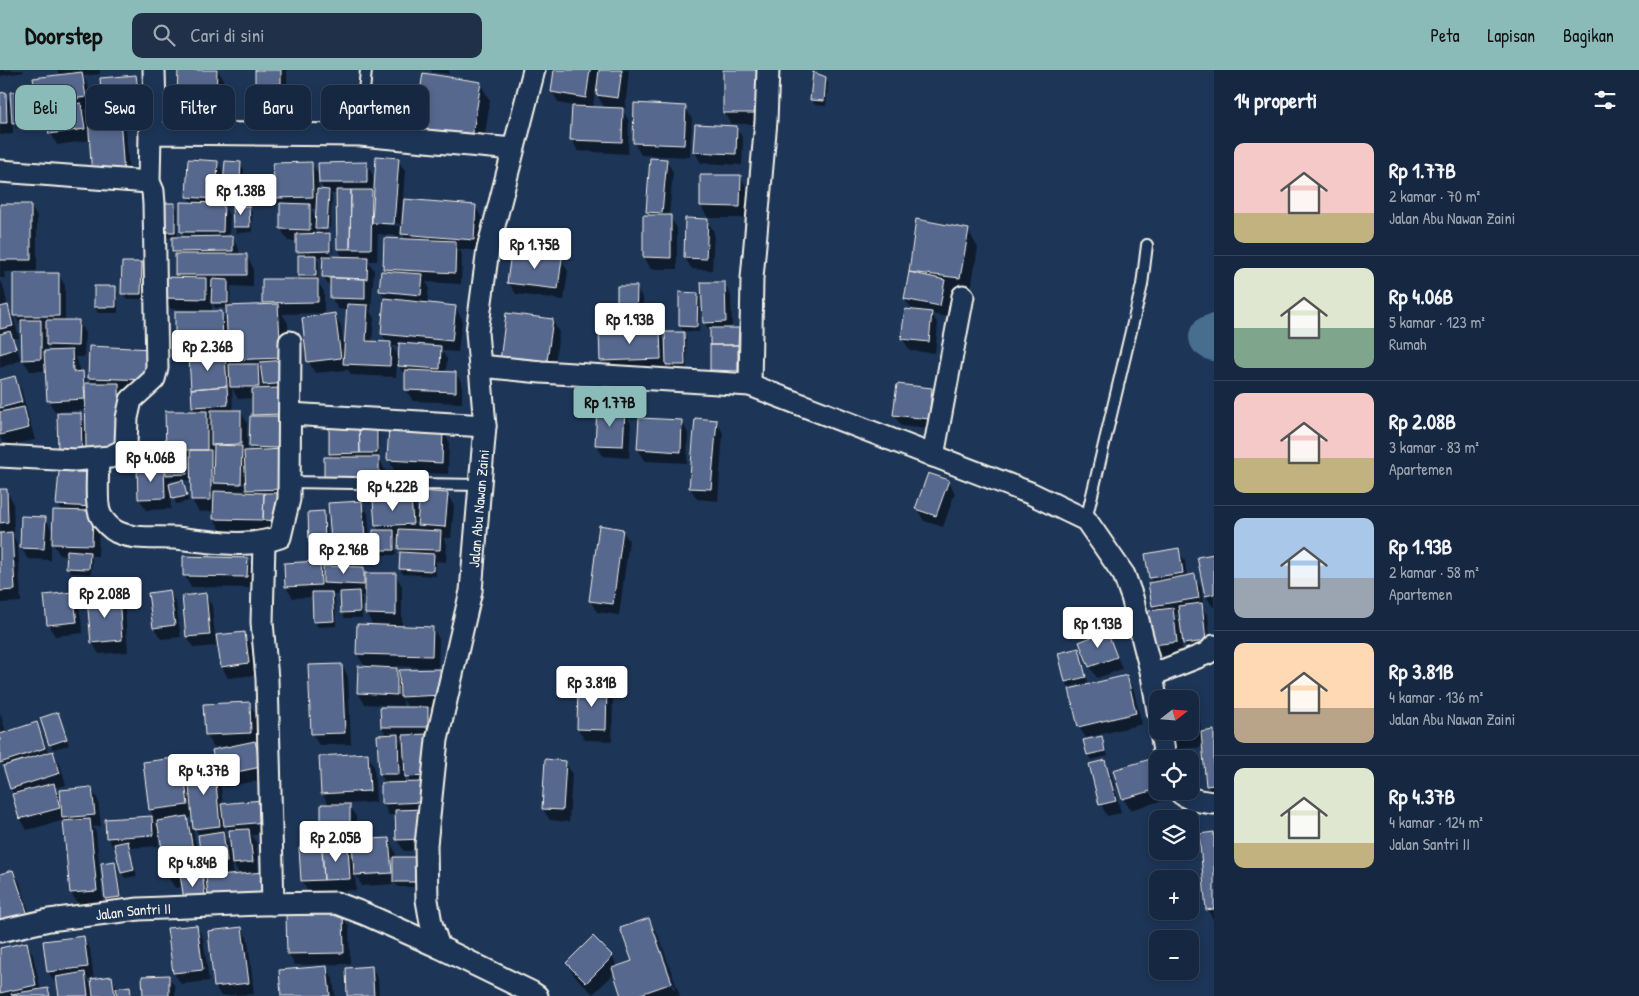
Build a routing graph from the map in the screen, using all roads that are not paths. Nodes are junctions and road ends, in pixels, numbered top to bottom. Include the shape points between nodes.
1 (154, 70) edge
2 (366, 70) edge
3 (534, 70) edge
4 (768, 70) edge
5 (150, 133) junction
6 (360, 135) junction
7 (513, 149) junction
8 (0, 171) edge
9 (149, 182) junction
10 (1147, 245) dead end
11 (963, 296) dead end
12 (290, 342) dead end
13 (480, 366) junction
14 (750, 385) junction
15 (290, 414) junction
16 (486, 426) junction
17 (0, 456) edge
18 (934, 456) junction
19 (98, 459) junction
20 (289, 482) junction
21 (481, 485) junction
22 (1086, 520) junction
23 (264, 542) junction
24 (1214, 646) edge
25 (1152, 675) junction
26 (1154, 690) edge
27 (1196, 800) edge
28 (1214, 803) edge
29 (272, 904) junction
30 (0, 931) edge
31 (439, 947) junction
32 (537, 996) edge

1 - 5 street via 155,105
2 - 6 lane
3 - 7 street, Jalan Abu Nawan Zaini
4 - 14 street via 752,278
5 - 6 street
5 - 9 street
6 - 7 street
7 - 13 street, Jalan Abu Nawan Zaini via 488,248 477,332
8 - 9 street
9 - 19 street via 154,204 157,368 154,379 131,400 126,445 122,451
10 - 22 lane via 1142,286
11 - 18 street
12 - 15 street
13 - 14 street
13 - 16 street, Jalan Abu Nawan Zaini
14 - 18 street
15 - 16 street
15 - 20 street
16 - 21 street, Jalan Abu Nawan Zaini
17 - 19 street
18 - 22 street via 1030,493
19 - 23 street via 98,509 115,531 140,538 237,544
20 - 21 lane
20 - 23 street via 289,499 280,537
21 - 31 street, Jalan Abu Nawan Zaini via 471,591 437,740 426,845 427,900
22 - 25 street via 1124,575
23 - 29 street via 262,622 267,679
24 - 25 street via 1208,652
25 - 26 street
27 - 28 street
29 - 30 street, Jalan Santri II via 139,910 49,920
29 - 31 street, Jalan Santri II via 336,903
31 - 32 street, Jalan Santri II

